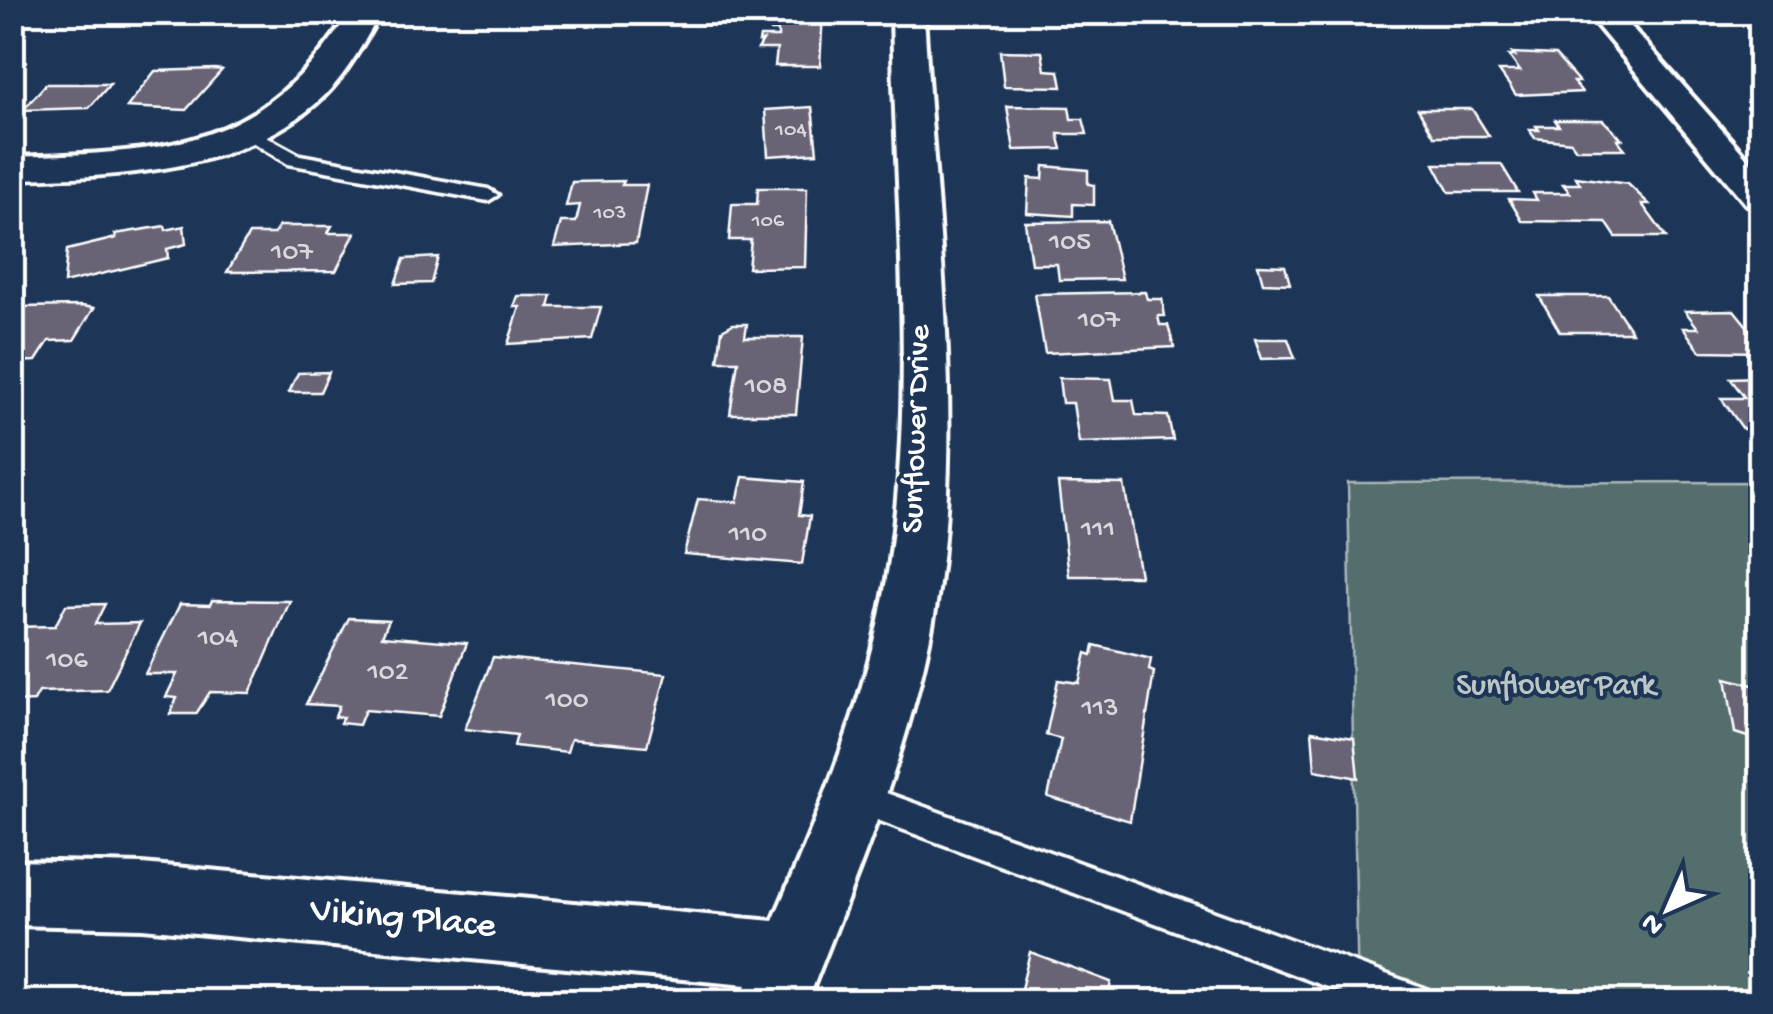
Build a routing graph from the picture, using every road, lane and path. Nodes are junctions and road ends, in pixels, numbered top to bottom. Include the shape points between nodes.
1 (366, 12) edge
2 (908, 12) edge
3 (1601, 12) edge
4 (244, 130) junction
5 (13, 169) edge
6 (488, 195) dead end
7 (1760, 196) edge
8 (854, 796) junction
9 (12, 893) edge
10 (783, 979) edge
11 (1416, 1002) edge

1 - 4 street via 311,89
2 - 8 street, Sunflower Drive via 920,222 922,498 900,650
3 - 7 street
4 - 5 street via 157,158
4 - 6 lane via 294,160
8 - 10 street, Sunflower Drive
8 - 11 lane
9 - 10 street, Viking Place via 142,896

